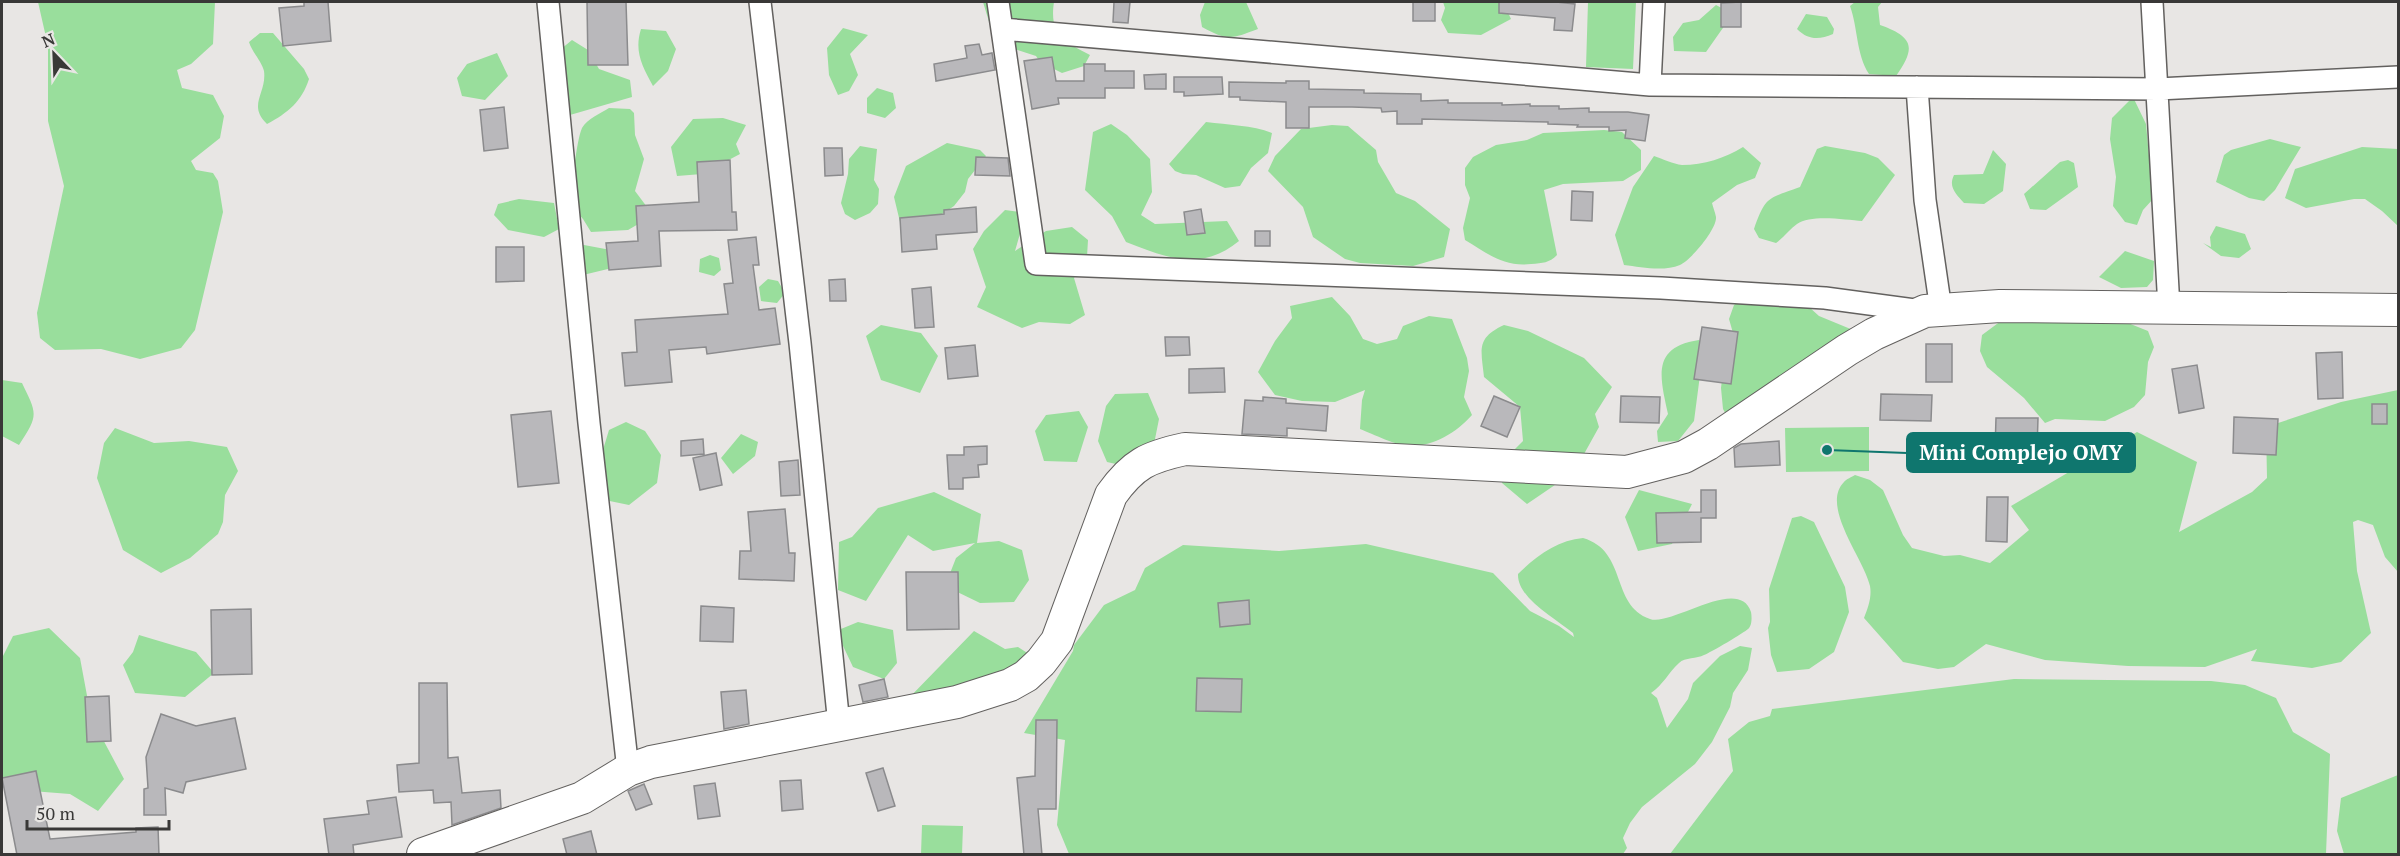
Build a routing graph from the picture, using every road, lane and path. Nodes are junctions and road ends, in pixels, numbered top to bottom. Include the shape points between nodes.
1 (548, 2) edge
2 (760, 2) edge
3 (998, 2) edge
4 (1654, 2) edge
5 (2152, 2) edge
6 (1002, 29) junction
7 (2398, 76) edge
8 (1650, 85) junction
9 (1917, 87) junction
10 (2158, 89) junction
11 (2169, 308) junction
12 (1933, 310) junction
13 (2398, 310) edge
14 (839, 725) junction
15 (628, 770) junction
16 (423, 855) edge

1 - 15 street
2 - 14 street
3 - 6 street
4 - 8 street
5 - 10 street
6 - 8 street
6 - 12 street via 1036,264 1661,288 1825,298
7 - 10 street
8 - 9 street
9 - 10 street
9 - 12 street
10 - 11 street
11 - 12 main road via 2000,306
11 - 13 main road
12 - 14 main road via 1874,334 1684,457 1627,472 1185,449 1160,454 1140,463 1111,495 1057,641 1026,676 1010,686 957,702
14 - 15 main road via 651,762
15 - 16 main road via 582,798

